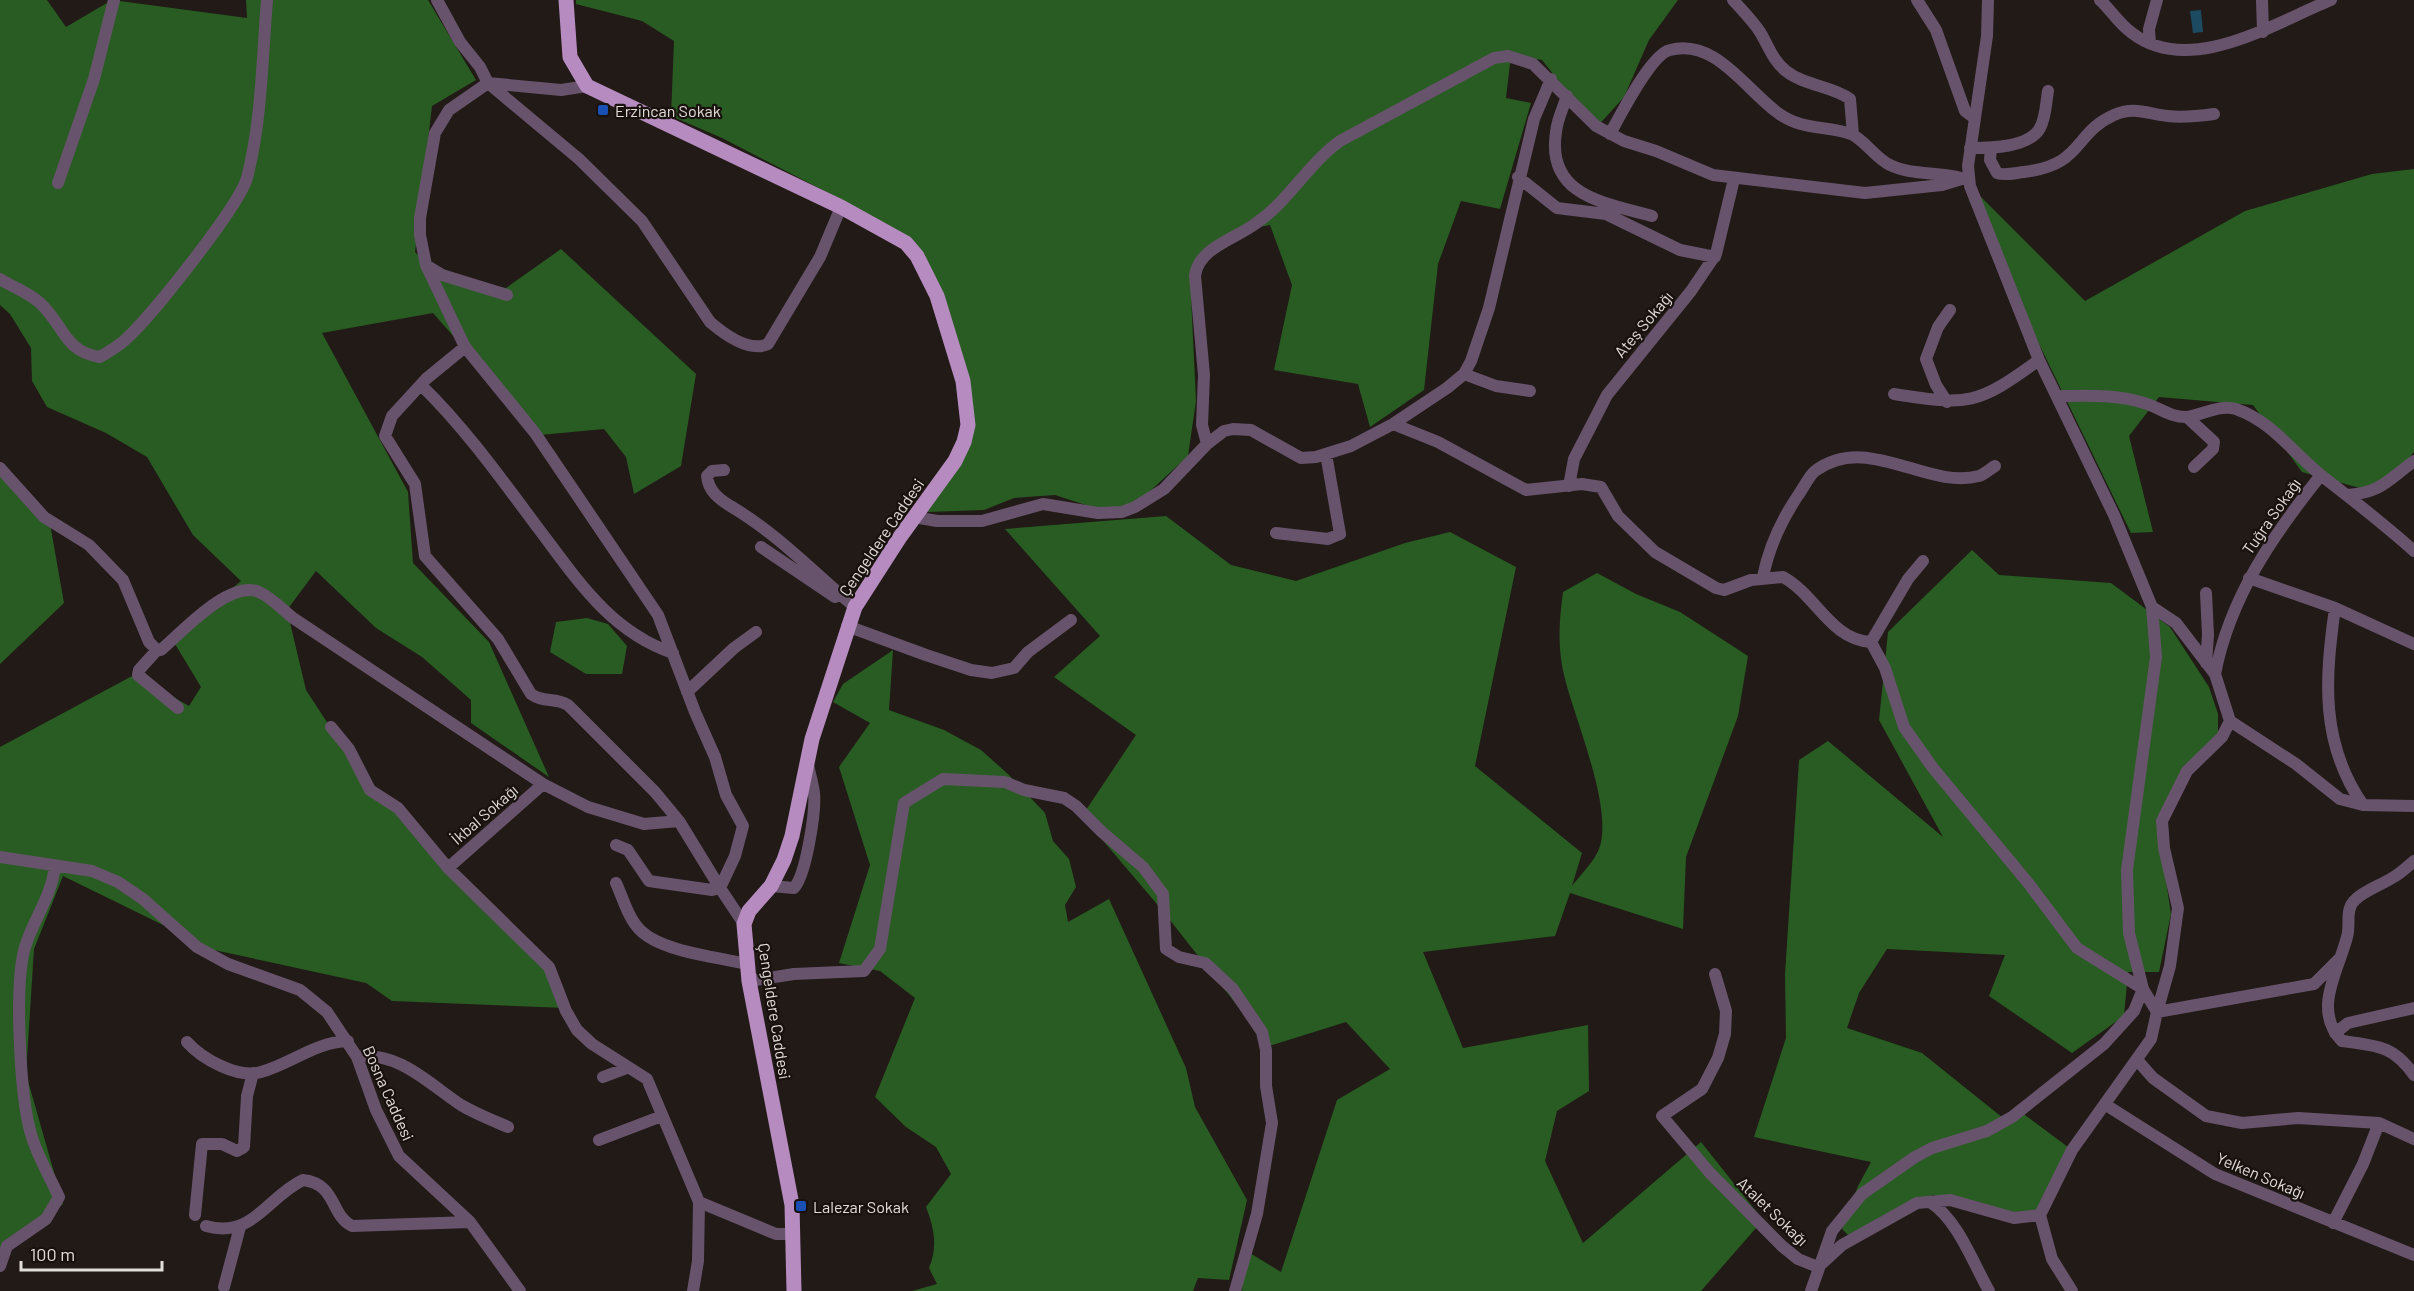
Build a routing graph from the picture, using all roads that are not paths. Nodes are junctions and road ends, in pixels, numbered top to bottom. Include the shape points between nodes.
1 (114, 0) edge
2 (267, 0) edge
3 (437, 0) edge
4 (566, 0) edge
5 (1733, 0) edge
6 (1917, 0) edge
7 (1988, 0) edge
8 (2100, 0) edge
9 (2157, 0) edge
10 (2262, 0) edge
11 (2331, 0) edge
12 (2263, 32) junction
13 (2150, 43) junction
14 (1551, 79) junction
15 (488, 83) junction
16 (587, 86) junction
17 (2048, 91) dead end
18 (1567, 96) junction
19 (2214, 114) dead end
20 (1973, 117) junction
21 (1610, 134) junction
22 (1853, 135) junction
23 (1970, 148) junction
24 (1991, 148) junction
25 (1518, 177) junction
26 (1964, 177) junction
27 (1734, 179) junction
28 (58, 183) dead end
29 (841, 207) junction
30 (1652, 216) dead end
31 (1715, 257) junction
32 (426, 265) junction
33 (0, 279) edge
34 (507, 295) dead end
35 (1950, 310) dead end
36 (465, 347) junction
37 (2039, 360) junction
38 (1464, 374) junction
39 (422, 386) junction
40 (1530, 391) dead end
41 (1894, 394) dead end
42 (2058, 396) junction
43 (1947, 402) junction
44 (2187, 417) junction
45 (1393, 424) junction
46 (1207, 444) junction
47 (1326, 454) junction
48 (2414, 461) edge
49 (1995, 466) dead end
50 (2194, 467) dead end
51 (0, 468) edge
52 (724, 470) dead end
53 (2321, 475) junction
54 (1569, 486) junction
55 (2348, 495) junction
56 (914, 517) junction
57 (1276, 533) dead end
58 (761, 547) dead end
59 (2414, 551) edge
60 (1923, 561) dead end
61 (1763, 577) junction
62 (2249, 578) junction
63 (2205, 593) dead end
64 (855, 607) junction
65 (2152, 607) junction
66 (2335, 608) junction
67 (1071, 620) dead end
68 (847, 626) junction
69 (756, 632) dead end
70 (1871, 642) junction
71 (2414, 644) edge
72 (157, 650) junction
73 (673, 653) junction
74 (2205, 663) junction
75 (2215, 674) junction
76 (687, 692) junction
77 (178, 708) dead end
78 (2230, 721) junction
79 (331, 727) dead end
80 (807, 761) junction
81 (543, 784) junction
82 (2363, 805) junction
83 (2414, 806) edge
84 (679, 821) junction
85 (616, 845) dead end
86 (0, 857) edge
87 (2414, 861) edge
88 (55, 866) junction
89 (448, 868) junction
90 (616, 883) dead end
91 (771, 886) junction
92 (720, 888) junction
93 (744, 924) junction
94 (2339, 959) junction
95 (747, 964) junction
96 (1715, 974) dead end
97 (749, 981) junction
98 (2143, 989) junction
99 (2414, 1008) edge
100 (2157, 1012) junction
101 (2335, 1033) junction
102 (348, 1041) junction
103 (188, 1042) dead end
104 (357, 1057) junction
105 (2138, 1061) junction
106 (627, 1068) junction
107 (253, 1073) junction
108 (2414, 1075) edge
109 (603, 1077) dead end
110 (2106, 1105) junction
111 (662, 1116) junction
112 (2379, 1123) junction
113 (508, 1127) dead end
114 (2414, 1139) edge
115 (599, 1140) dead end
116 (699, 1202) junction
117 (1930, 1202) junction
118 (195, 1215) dead end
119 (2040, 1215) junction
120 (470, 1222) junction
121 (2333, 1223) junction
122 (206, 1226) dead end
123 (240, 1227) junction
124 (794, 1234) junction
125 (2414, 1255) edge
126 (0, 1266) edge
127 (1818, 1267) junction
128 (224, 1287) dead end
129 (520, 1291) edge
130 (693, 1291) edge
131 (794, 1291) edge
132 (1235, 1291) edge
133 (1811, 1291) edge
134 (1989, 1291) edge
135 (2072, 1291) edge

1 - 28 street via 94,79
2 - 33 street via 256,135 246,181 160,302 126,340 100,357 83,355 73,348 39,302
3 - 15 street
4 - 16 main road via 570,57
5 - 22 street via 1759,30 1783,68 1794,77 1850,99
6 - 20 street via 1936,30 1965,111
7 - 20 street via 1987,36
8 - 13 street via 2132,34
9 - 13 street via 2149,29
10 - 12 street
11 - 12 street
12 - 13 street via 2229,44 2197,49
14 - 18 street
14 - 25 street via 1534,119
14 - 46 street via 1521,58 1494,58 1340,141 1324,152 1273,211 1203,256 1195,276 1204,375 1202,425
15 - 16 street via 561,90
15 - 29 street via 579,159 642,221 710,322 746,344 768,344 820,257
15 - 32 street via 449,110 435,133 420,218
16 - 29 main road, Çengeldere Caddesi
17 - 24 street via 2037,133
18 - 21 street via 1596,126
18 - 30 street via 1556,132 1557,160 1564,177 1588,198
19 - 24 street via 2180,117 2123,111 2098,125 2063,161 2039,170 1996,173 1990,160
20 - 23 street
21 - 22 street via 1659,57 1670,49 1690,46 1715,57 1761,101 1784,117 1806,128
21 - 27 street via 1713,175
22 - 26 street via 1891,166 1914,173
23 - 24 street
23 - 26 street
25 - 31 street via 1557,208 1606,214 1680,250
25 - 38 street via 1489,308
26 - 27 street via 1942,184 1865,193
26 - 37 street
27 - 31 street, Ateş Sokağı
29 - 56 main road, Çengeldere Caddesi via 906,243 917,256 937,296 963,381 968,425 964,442 956,461
31 - 54 street, Ateş Sokağı via 1607,395 1574,459
32 - 34 street via 441,275
32 - 36 street
35 - 43 street via 1938,327 1926,359
36 - 39 street
36 - 73 street via 535,433 658,615
37 - 42 street
37 - 43 street via 1991,394
38 - 40 street via 1496,386
38 - 45 street
39 - 73 street via 491,466 587,594 648,645
39 - 84 street via 392,416 385,436 415,484 425,556 498,639 531,694 538,699 559,699 568,705
41 - 43 street
42 - 44 street via 2112,397
42 - 65 street
44 - 50 street via 2214,442
44 - 53 street via 2234,408 2274,431
45 - 47 street
45 - 54 street via 1438,442 1526,490
46 - 47 street via 1224,431 1243,429 1270,439 1301,458
46 - 56 street via 1164,489 1122,512 1098,513 1043,504 982,521
47 - 57 street via 1340,534 1328,539
48 - 55 street via 2384,487
49 - 61 street via 1980,476 1938,476 1880,460 1854,457 1836,461 1814,472 1786,513 1768,554
51 - 72 street via 45,517 89,545 123,580 149,642
52 - 64 street via 712,471 707,476 712,492 771,532
53 - 55 street
53 - 62 street, Tuğra Sokağı via 2284,522
54 - 61 street via 1601,487 1618,516 1655,552 1716,588 1734,587
55 - 59 street
56 - 64 main road, Çengeldere Caddesi
58 - 64 street
60 - 70 street
61 - 70 street via 1783,577 1795,584 1821,608 1832,625 1850,638
62 - 66 street, Tuğra Sokağı
62 - 75 street, Tuğra Sokağı via 2222,638
63 - 74 street
64 - 68 main road, Çengeldere Caddesi
65 - 74 street via 2176,623
65 - 98 street via 2156,657 2126,889 2129,933
66 - 71 street, Tuğra Sokağı
66 - 82 street via 2327,663 2330,729 2351,788
67 - 68 street via 1028,652 1014,668 992,673 971,670
68 - 80 main road, Çengeldere Caddesi
69 - 76 street
70 - 98 street via 1886,668 1904,727 1933,768 2030,884 2077,948
72 - 77 street via 138,675
72 - 81 street via 221,599 242,590 259,591 293,618
73 - 76 street
74 - 75 street
75 - 78 street
76 - 92 street via 715,757 726,795 743,826
78 - 82 street via 2296,764 2340,799
78 - 100 street via 2222,737 2187,771 2162,821 2178,908 2172,955
79 - 89 street via 350,748 370,790 398,808
80 - 91 main road, Çengeldere Caddesi via 792,836
80 - 91 street via 814,794 811,830 799,879 794,888
81 - 84 street via 588,807 644,824
81 - 89 street, İkbal Sokağı
82 - 83 street
84 - 92 street
85 - 92 street via 628,850 649,880
86 - 88 street, Bosna Caddesi
87 - 94 street via 2395,877 2356,898 2349,908 2348,935
88 - 102 street, Bosna Caddesi via 92,871 118,882 197,947 228,964 300,990 327,1012
88 - 126 street via 49,896 25,947 20,981 22,1085 31,1135 59,1197 46,1219 7,1246
89 - 106 street via 549,968 577,1030
90 - 95 street via 632,918 646,934 664,945
91 - 93 main road, Çengeldere Caddesi via 749,911
92 - 93 street
93 - 95 main road, Çengeldere Caddesi
94 - 100 street via 2314,984
94 - 101 street via 2328,1006 2328,1022
95 - 97 main road, Çengeldere Caddesi
96 - 127 street, Atalet Sokağı via 1725,1011 1725,1034 1718,1058 1702,1089 1662,1116 1710,1173 1782,1246 1798,1259
97 - 124 main road, Çengeldere Caddesi via 792,1205
97 - 132 street via 794,974 864,971 870,966 880,949 904,803 943,779 1005,782 1064,798 1143,867 1163,894 1166,949 1179,957 1205,963 1233,989 1262,1032 1272,1123 1257,1214
98 - 100 street
98 - 127 street via 2134,1011 2118,1030 2012,1117 1986,1131 1932,1148 1862,1194 1832,1231
99 - 101 street via 2348,1023
100 - 105 street via 2151,1039
101 - 108 street via 2342,1041 2391,1050
102 - 104 street, Bosna Caddesi
102 - 107 street via 316,1047
103 - 107 street via 206,1059
104 - 113 street via 379,1057 407,1067 473,1112
104 - 120 street, Bosna Caddesi via 376,1110 399,1156
105 - 110 street
105 - 112 street via 2152,1078 2205,1116 2242,1123 2298,1118
106 - 109 street
106 - 111 street via 647,1079
107 - 118 street via 247,1096 244,1147 237,1151 222,1144 202,1144
110 - 119 street via 2072,1150
110 - 121 street, Yelken Sokağı via 2215,1174
111 - 115 street
111 - 116 street
112 - 114 street
112 - 121 street
116 - 124 street via 776,1234
116 - 130 street
117 - 119 street via 1950,1200 2014,1218
117 - 127 street via 1917,1203 1867,1229
117 - 134 street via 1953,1227
119 - 135 street via 2052,1259
120 - 123 street via 352,1226 345,1223 321,1185 303,1180
120 - 129 street, Bosna Caddesi
121 - 125 street, Yelken Sokağı
122 - 123 street
123 - 128 street
124 - 131 main road, Çengeldere Caddesi
127 - 133 street

